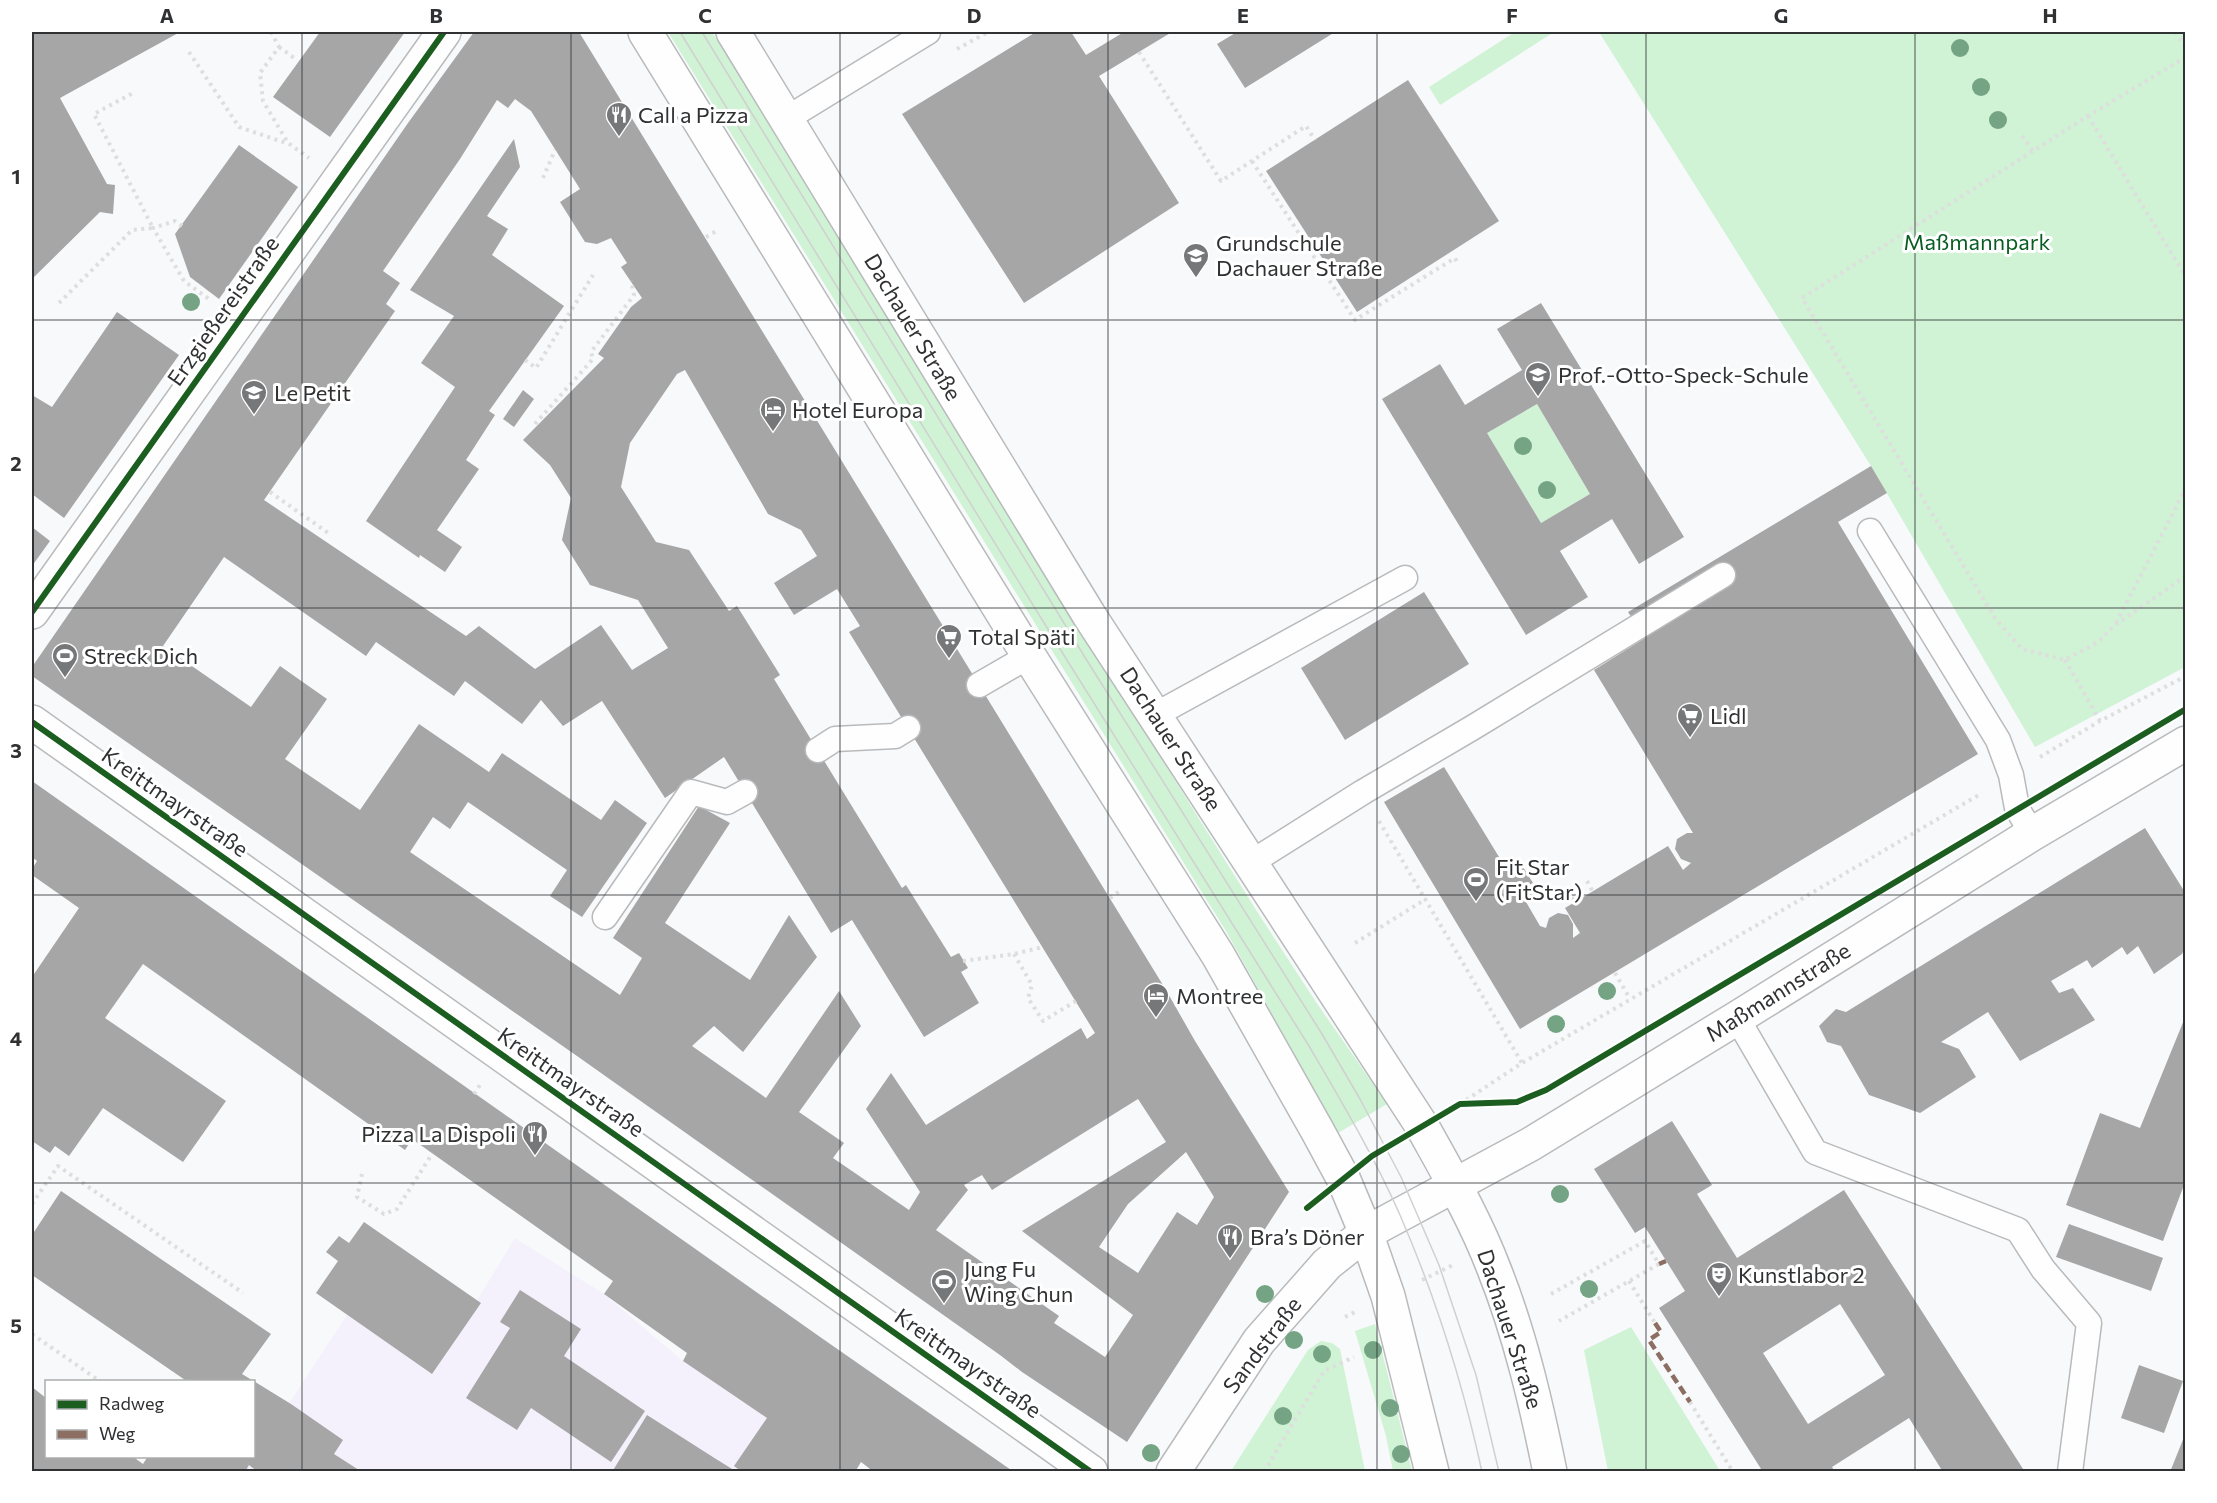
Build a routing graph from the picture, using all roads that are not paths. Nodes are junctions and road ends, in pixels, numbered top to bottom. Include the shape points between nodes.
1 (444, 32) edge
2 (645, 32) edge
3 (733, 32) edge
4 (928, 32) edge
5 (786, 119) junction
6 (1870, 531) dead end
7 (1723, 575) dead end
8 (1405, 578) dead end
9 (32, 612) edge
10 (1029, 656) junction
11 (979, 685) dead end
12 (1155, 715) junction
13 (32, 722) edge
14 (908, 728) dead end
15 (2186, 744) edge
16 (818, 750) dead end
17 (745, 792) dead end
18 (2032, 834) junction
19 (1252, 862) junction
20 (605, 917) dead end
21 (1737, 1018) junction
22 (1455, 1185) junction
23 (1366, 1233) junction
24 (1091, 1472) edge
25 (1173, 1472) edge
26 (1432, 1472) edge
27 (1550, 1472) edge
28 (2070, 1472) edge

1 - 9 main road, Erzgießereistraße
2 - 10 main road
3 - 5 main road, Dachauer Straße
4 - 5 lane
5 - 12 main road, Dachauer Straße via 1089,615
6 - 18 lane via 1998,740 2011,775 2017,808
7 - 19 lane
8 - 12 lane
10 - 11 lane
10 - 23 main road via 1218,955 1343,1178
12 - 19 main road, Dachauer Straße
13 - 24 main road, Kreittmayrstraße
14 - 16 lane via 895,736 835,739
15 - 18 main road, Maßmannstraße
17 - 20 lane via 727,802 691,792
18 - 21 main road, Maßmannstraße
19 - 22 main road, Dachauer Straße via 1422,1126
21 - 22 main road, Maßmannstraße via 1531,1144
21 - 28 lane via 1815,1152 2018,1230 2043,1269 2089,1323
22 - 23 main road, Maßmannstraße
22 - 27 main road, Dachauer Straße via 1502,1292 1526,1369
23 - 25 main road, Sandstraße via 1327,1264 1259,1341
23 - 26 main road via 1388,1296

